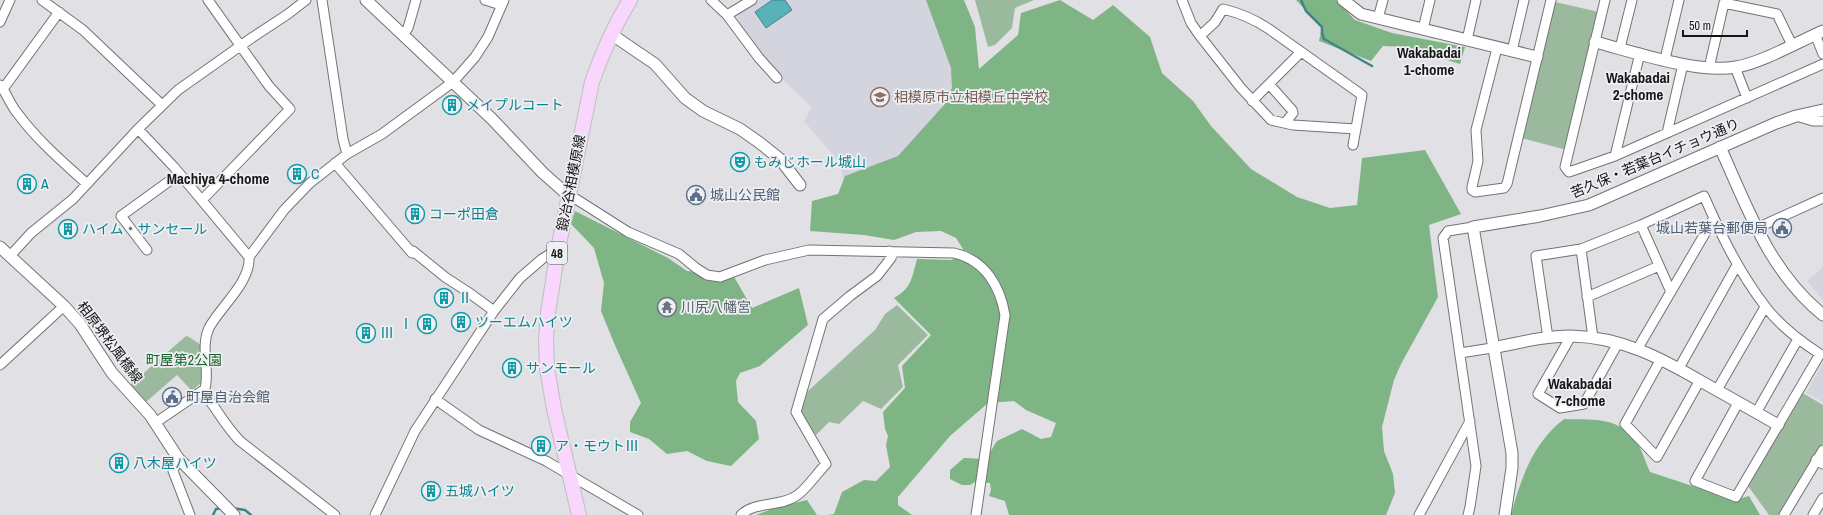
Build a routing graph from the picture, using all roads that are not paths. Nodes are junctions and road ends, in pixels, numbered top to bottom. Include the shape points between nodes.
1 (10, 0) edge
2 (42, 0) edge
3 (208, 0) edge
4 (306, 0) edge
5 (322, 0) edge
6 (366, 0) edge
7 (416, 0) edge
8 (485, 0) edge
9 (630, 0) edge
10 (711, 0) edge
11 (752, 0) edge
12 (1182, 0) edge
13 (1343, 0) edge
14 (1383, 0) edge
15 (1430, 0) edge
16 (1476, 0) edge
17 (1524, 0) edge
18 (1551, 0) edge
19 (1605, 0) edge
20 (1632, 0) edge
21 (1679, 0) edge
22 (503, 3) edge
23 (59, 12) junction
24 (728, 15) junction
25 (1378, 18) junction
26 (0, 22) edge
27 (1423, 29) junction
28 (1819, 33) edge
29 (611, 34) junction
30 (403, 35) junction
31 (1200, 36) junction
32 (1467, 40) junction
33 (1595, 42) junction
34 (1792, 45) junction
35 (241, 46) junction
36 (1497, 48) junction
37 (1620, 48) junction
38 (1512, 51) junction
39 (1300, 53) junction
40 (1640, 53) junction
41 (1823, 54) edge
42 (1537, 57) junction
43 (1665, 59) junction
44 (1683, 64) junction
45 (1823, 64) edge
46 (1735, 67) junction
47 (1709, 68) junction
48 (777, 78) dead end
49 (453, 82) junction
50 (1269, 84) junction
51 (1, 87) edge
52 (1747, 98) junction
53 (1252, 101) junction
54 (162, 105) junction
55 (1823, 110) edge
56 (1796, 116) junction
57 (1823, 121) edge
58 (1285, 123) junction
59 (138, 129) junction
60 (1356, 129) junction
61 (1667, 133) junction
62 (1353, 145) dead end
63 (1720, 147) junction
64 (347, 154) junction
65 (1615, 156) junction
66 (335, 163) junction
67 (179, 174) junction
68 (88, 184) junction
69 (800, 185) dead end
70 (568, 196) junction
71 (1823, 198) edge
72 (202, 200) junction
73 (1714, 218) junction
74 (1641, 225) junction
75 (1473, 227) junction
76 (1757, 228) junction
77 (0, 247) edge
78 (558, 249) junction
79 (147, 250) dead end
80 (1581, 250) junction
81 (889, 251) junction
82 (10, 256) junction
83 (249, 257) junction
84 (1659, 266) junction
85 (1737, 266) junction
86 (1671, 292) junction
87 (1588, 297) junction
88 (64, 306) junction
89 (1765, 307) junction
90 (494, 311) junction
91 (1823, 315) edge
92 (1570, 336) junction
93 (1548, 338) junction
94 (1593, 338) junction
95 (1798, 339) junction
96 (1618, 343) junction
97 (1492, 348) junction
98 (1638, 348) junction
99 (1460, 353) junction
100 (1661, 359) junction
101 (0, 365) edge
102 (1679, 368) junction
103 (1700, 380) junction
104 (1717, 390) junction
105 (202, 391) junction
106 (435, 399) junction
107 (1738, 402) junction
108 (1756, 413) junction
109 (1470, 421) junction
110 (155, 423) junction
111 (1778, 425) junction
112 (178, 458) junction
113 (1821, 458) edge
114 (569, 475) junction
115 (1823, 498) edge
116 (232, 513) edge
117 (190, 515) edge
118 (335, 515) edge
119 (374, 515) edge
120 (578, 515) edge
121 (638, 515) edge
122 (741, 515) edge
123 (976, 515) edge
124 (1419, 515) edge
125 (1468, 515) edge
126 (1505, 515) edge
127 (1784, 515) edge
128 (1813, 515) edge

1 - 26 street
2 - 23 street
3 - 35 street
4 - 35 street
5 - 64 street
6 - 30 street
7 - 30 street via 408,28
8 - 22 street
9 - 29 main road, 鍛冶谷相模原線 / 48
10 - 24 street
11 - 24 street
12 - 31 street via 1191,23
13 - 25 street via 1361,14
14 - 25 street
15 - 27 street
16 - 32 street
17 - 38 street
18 - 42 street
19 - 33 street
20 - 37 street
21 - 43 street
22 - 49 street via 475,57
23 - 51 street
23 - 54 street via 111,54
24 - 48 street
25 - 27 street
27 - 32 street
28 - 34 street
28 - 41 street
29 - 69 street via 655,64 685,98 760,143 780,159
29 - 70 main road, 鍛冶谷相模原線 / 48 via 592,82
30 - 49 street
31 - 39 street via 1215,22 1223,9 1255,20
31 - 53 street
32 - 36 street
33 - 37 street
33 - 65 street via 1565,169 1569,172
34 - 46 street
34 - 47 street via 1777,14 1724,2
35 - 54 street via 200,73
35 - 72 street via 269,86 290,109
36 - 38 street
36 - 42 street via 1476,130 1478,161 1472,187 1475,192 1501,188 1507,184
37 - 40 street
38 - 42 street
39 - 50 street
39 - 60 street via 1362,95
40 - 43 street
40 - 65 street
43 - 44 street
44 - 47 street
44 - 61 street
45 - 52 street
46 - 47 street
46 - 52 street
49 - 64 street via 382,134
49 - 70 street
50 - 53 street
50 - 58 street via 1292,110 1293,113
51 - 68 street via 16,113 30,130
52 - 61 street
53 - 58 street via 1271,120
54 - 59 street
55 - 56 street, 苦久保・若葉台イチョウ通り
56 - 57 street
56 - 63 street, 苦久保・若葉台イチョウ通り
58 - 60 street
59 - 67 street
59 - 68 street
60 - 62 street
61 - 65 street
63 - 75 street, 苦久保・若葉台イチョウ通り via 1588,205 1554,214
63 - 76 street
64 - 66 street
66 - 83 street via 310,183 284,210
66 - 90 street via 413,252
67 - 72 street
67 - 79 street via 121,216
68 - 82 street via 31,233
70 - 78 main road, 鍛冶谷相模原線 / 48
70 - 81 street via 628,232 679,254 706,275 720,277 765,260 809,250
71 - 76 street
72 - 83 street
73 - 74 street via 1704,196
73 - 85 street
73 - 86 street
74 - 80 street
74 - 84 street
75 - 97 street
75 - 99 street via 1448,231 1443,238
76 - 91 street via 1778,268
77 - 82 street, 相原堺松風橋線
78 - 90 street via 520,278
78 - 114 main road, 鍛冶谷相模原線 / 48 via 548,313 546,354 554,409
80 - 87 street
80 - 93 street via 1536,256
81 - 122 street via 891,258 877,276 823,319 796,412 826,464 796,496 748,510
81 - 123 street via 954,253 965,256 995,282 1003,303 1005,315
82 - 88 street, 相原堺松風橋線
83 - 105 street via 245,276 208,332 205,344 205,386
84 - 86 street
84 - 87 street
85 - 89 street
85 - 102 street
86 - 98 street
87 - 94 street
88 - 101 street
88 - 110 street, 相原堺松風橋線 via 80,324 115,377
89 - 95 street
89 - 104 street
90 - 106 street
92 - 93 street
92 - 94 street
92 - 96 street via 1538,394 1560,408 1584,404
93 - 97 street
94 - 96 street
95 - 108 street
95 - 111 street via 1820,354
96 - 98 street
97 - 99 street
97 - 126 street via 1512,453 1511,481
98 - 100 street
99 - 109 street
100 - 102 street
100 - 103 street via 1625,424 1657,457
102 - 103 street
103 - 104 street
104 - 107 street
105 - 110 street
105 - 118 street via 240,441
106 - 114 street via 479,430 535,455
106 - 119 street via 415,431
107 - 108 street
107 - 111 street via 1695,481 1736,497
108 - 111 street
109 - 124 street
109 - 125 street via 1476,466
110 - 112 street, 相原堺松風橋線
112 - 116 street, 相原堺松風橋線
112 - 117 street via 173,470
113 - 127 street
114 - 120 main road, 鍛冶谷相模原線 / 48
114 - 121 street
115 - 128 street

